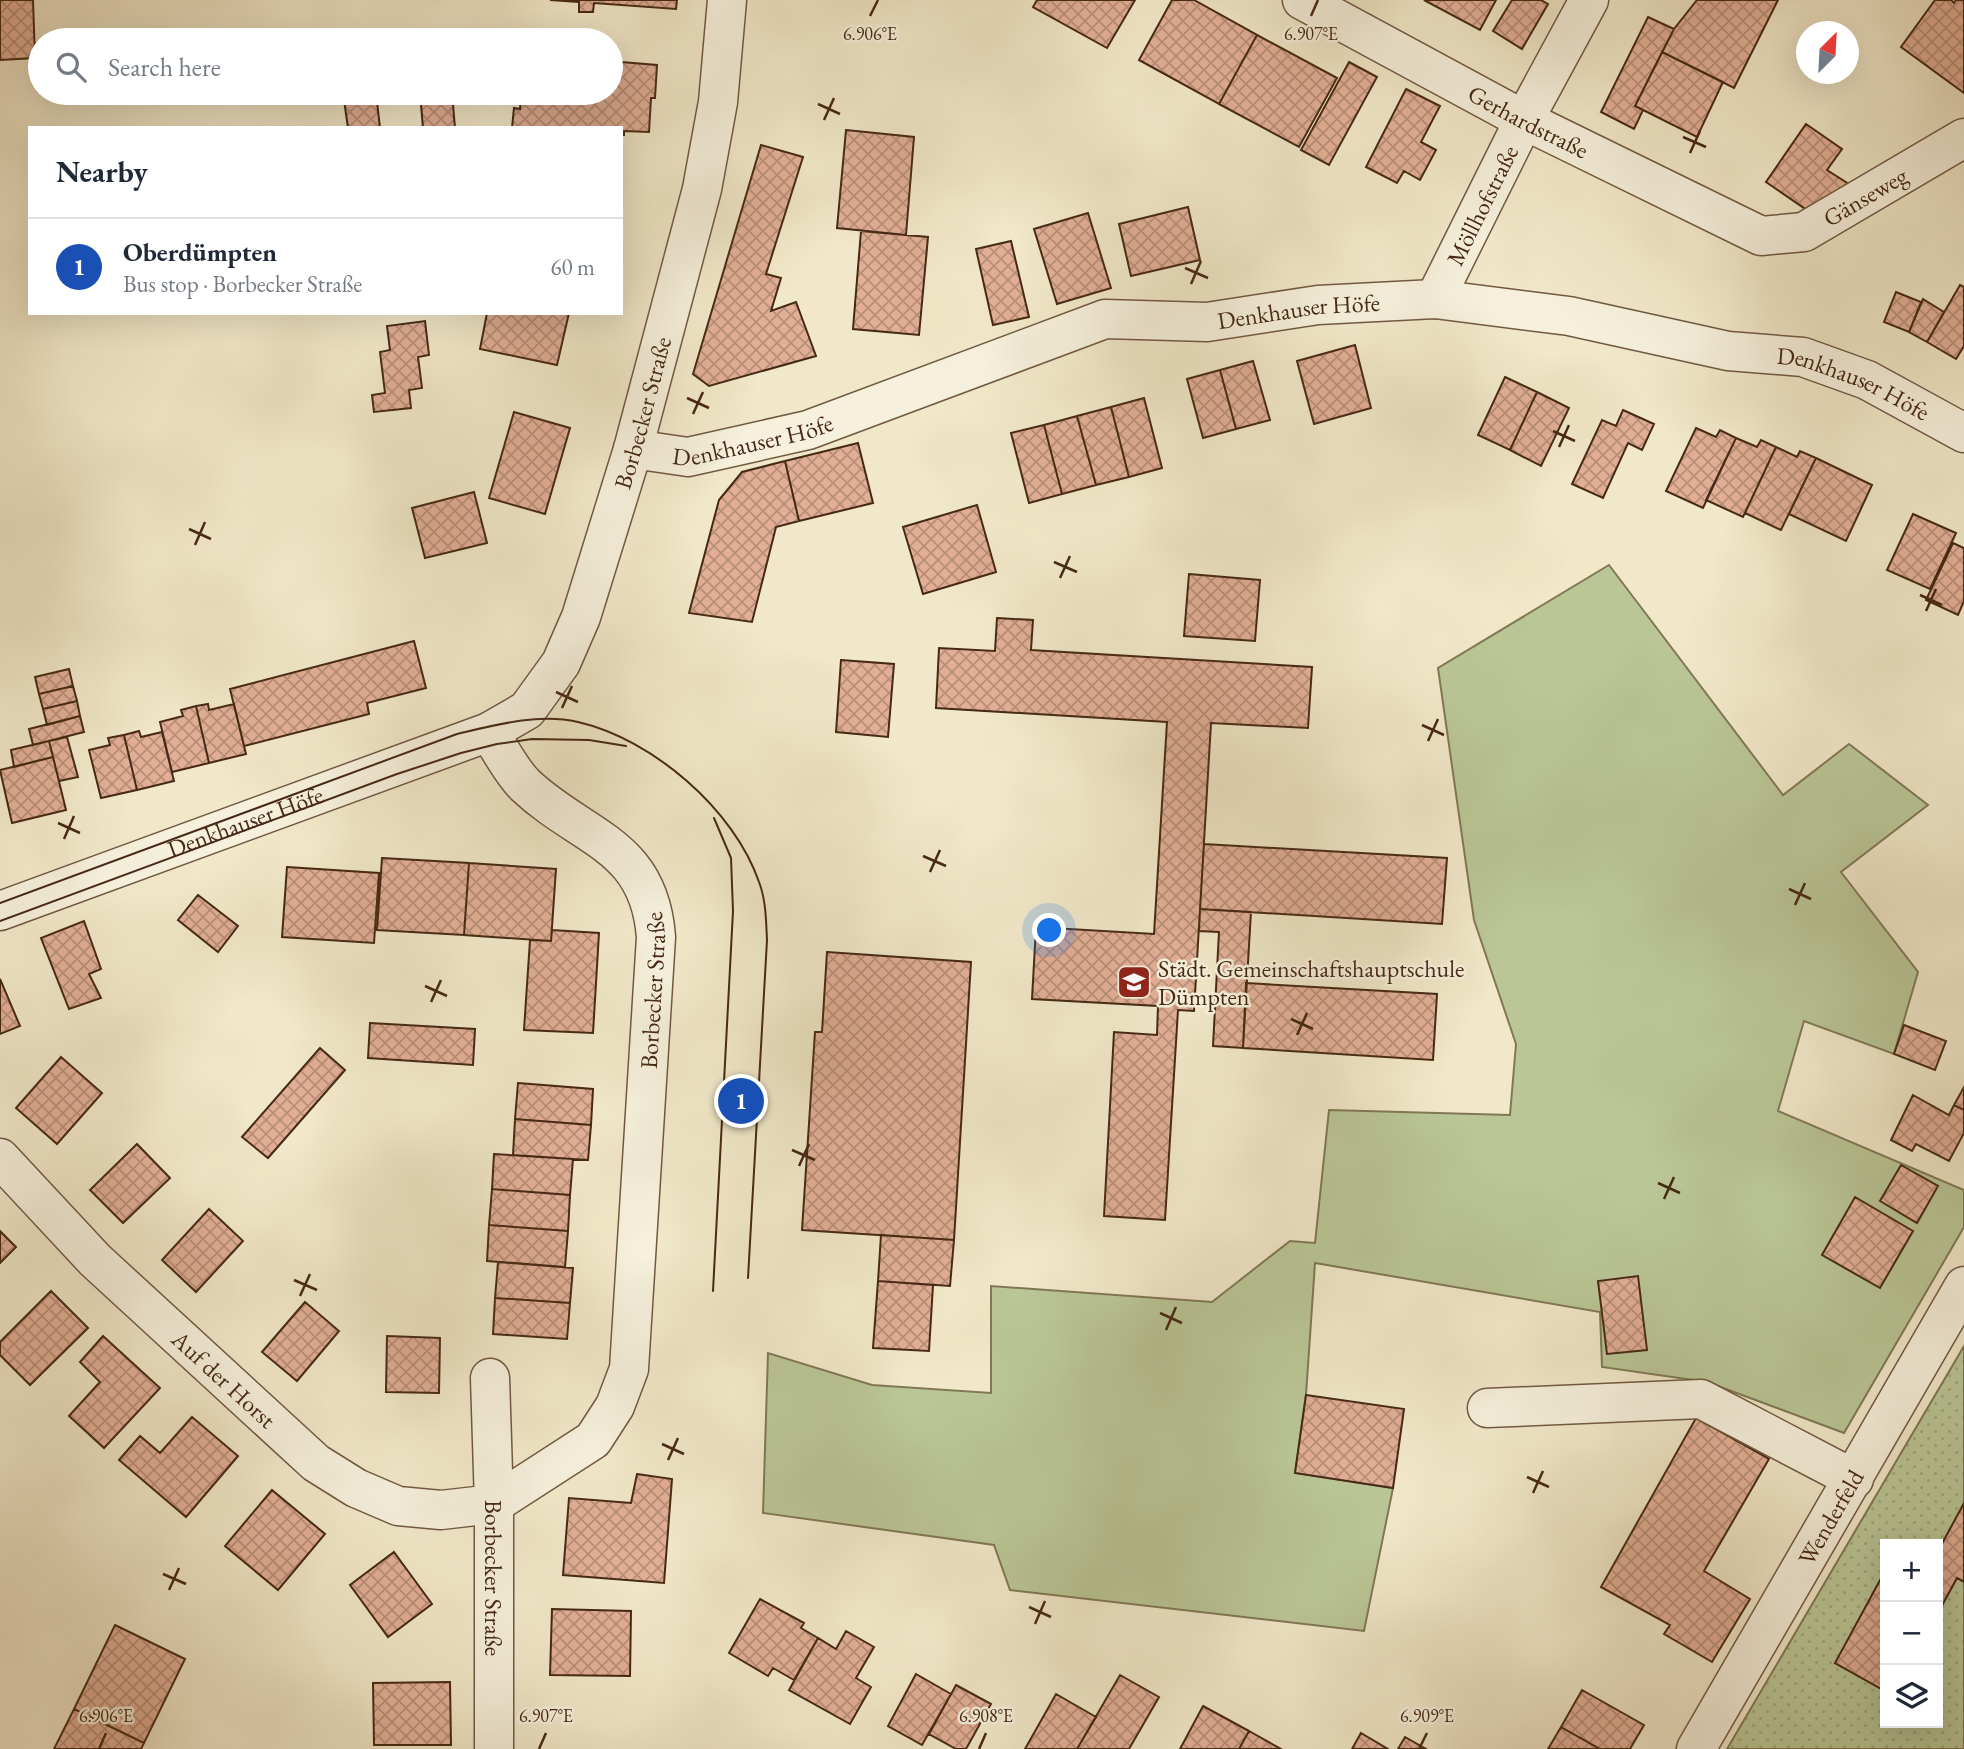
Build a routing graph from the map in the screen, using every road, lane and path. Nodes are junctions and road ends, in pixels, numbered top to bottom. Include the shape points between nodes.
1 (727, 0) edge
2 (1302, 0) edge
3 (1590, 0) edge
4 (1524, 120) junction
5 (1964, 138) edge
6 (1760, 236) joint
7 (1435, 299) junction
8 (1964, 433) edge
9 (633, 449) junction
10 (489, 732) junction
11 (0, 911) edge
12 (0, 1157) edge
13 (1964, 1286) edge
14 (490, 1378) dead end
15 (1487, 1408) dead end
16 (1854, 1479) junction
17 (495, 1504) junction
18 (494, 1749) edge
19 (1696, 1749) edge

1 - 9 street, Borbecker Straße via 718,102 702,189
2 - 4 street, Gerhardstraße
3 - 4 street, Möllhofstraße
4 - 6 street, Gerhardstraße
4 - 7 street, Möllhofstraße
5 - 6 street, Gänseweg via 1804,232
7 - 8 street, Denkhauser Höfe via 1569,316 1728,351 1803,358 1867,380
7 - 9 street, Denkhauser Höfe via 1318,305 1207,322 1105,318 808,430 688,457
9 - 10 street, Borbecker Straße via 581,617 561,663 527,710
10 - 11 street, Denkhauser Höfe
10 - 17 street, Borbecker Straße via 523,783 609,844 634,869 654,911 656,937 629,1369 615,1406 593,1440
12 - 17 street, Auf der Horst via 94,1261 316,1463 356,1488 398,1506 440,1510
13 - 16 street, Wenderfeld
14 - 17 street
15 - 16 street via 1701,1399
16 - 19 street, Wenderfeld
17 - 18 street, Borbecker Straße

